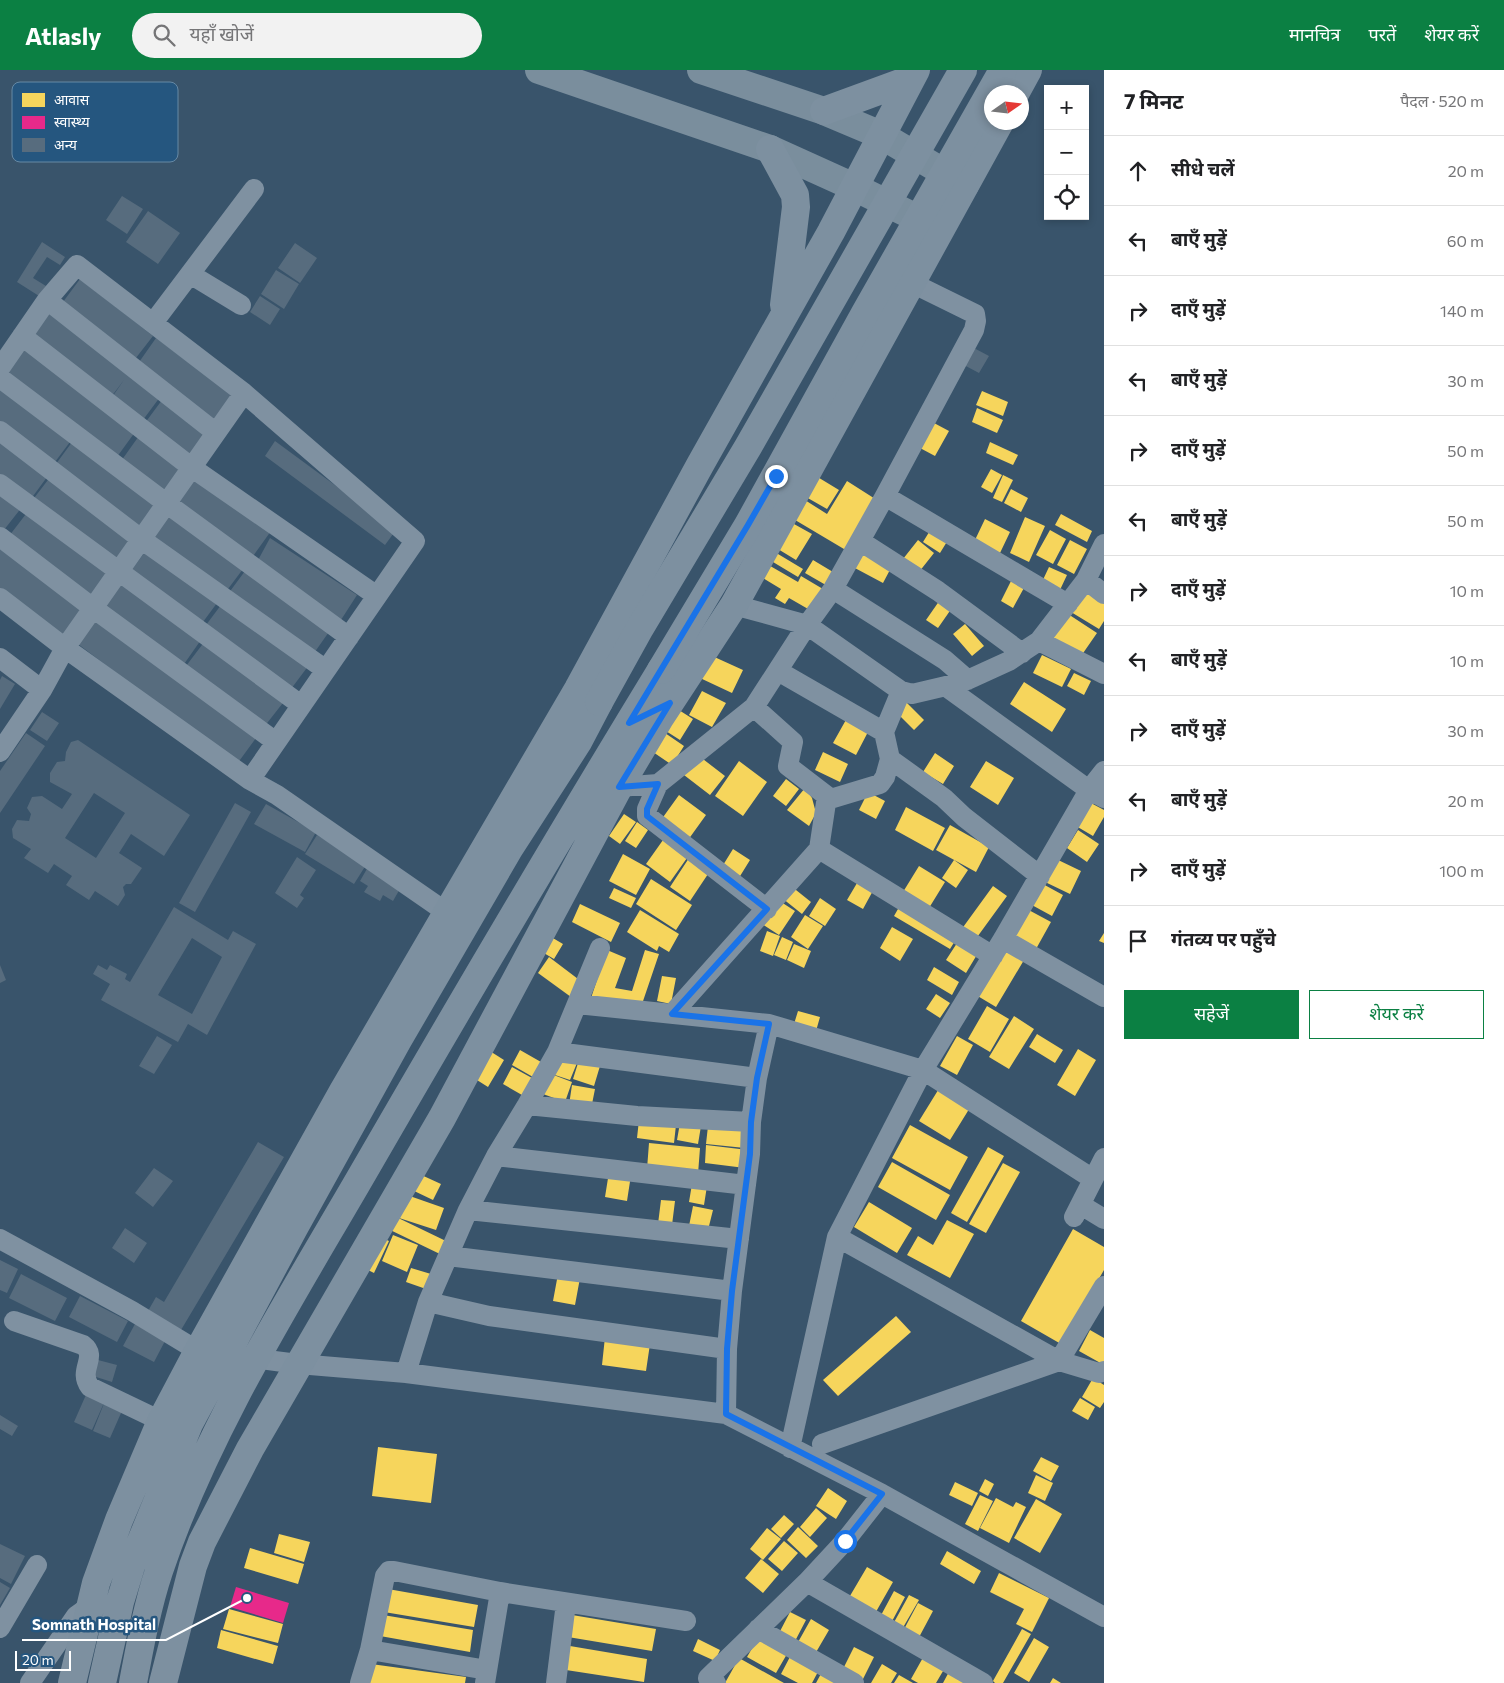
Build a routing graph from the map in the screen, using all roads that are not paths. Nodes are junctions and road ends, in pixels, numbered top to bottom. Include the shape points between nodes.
1 (539, 70) edge
2 (702, 70) edge
3 (963, 70) edge
4 (1003, 70) edge
5 (1028, 70) edge
6 (913, 75) edge
7 (1020, 85) edge
8 (824, 111) junction
9 (996, 130) edge
10 (881, 135) junction
11 (770, 149) junction
12 (966, 185) junction
13 (854, 187) junction
14 (254, 188) dead end
15 (939, 230) junction
16 (190, 274) junction
17 (912, 283) junction
18 (48, 300) junction
19 (241, 305) dead end
20 (782, 319) junction
21 (153, 323) junction
22 (22, 336) junction
23 (0, 368) edge
24 (0, 378) edge
25 (244, 393) junction
26 (0, 431) edge
27 (215, 432) junction
28 (191, 467) junction
29 (0, 484) edge
30 (886, 496) junction
31 (166, 503) junction
32 (0, 537) edge
33 (141, 538) junction
34 (860, 541) junction
35 (1102, 553) edge
36 (119, 570) junction
37 (1086, 580) junction
38 (833, 589) junction
39 (1104, 594) edge
40 (377, 596) junction
41 (0, 598) edge
42 (1068, 604) junction
43 (734, 605) junction
44 (93, 608) junction
45 (807, 625) junction
46 (349, 637) junction
47 (1039, 641) junction
48 (65, 648) junction
49 (1022, 653) junction
50 (0, 658) edge
51 (326, 670) junction
52 (778, 671) junction
53 (1104, 674) edge
54 (968, 680) junction
55 (945, 686) junction
56 (42, 690) junction
57 (901, 691) junction
58 (670, 703) junction
59 (301, 705) junction
60 (754, 708) junction
61 (629, 723) junction
62 (884, 732) junction
63 (276, 742) junction
64 (0, 752) edge
65 (890, 759) junction
66 (1104, 771) edge
67 (250, 780) junction
68 (658, 784) junction
69 (619, 787) junction
70 (1096, 794) edge
71 (827, 800) junction
72 (818, 849) junction
73 (1040, 876) junction
74 (767, 909) junction
75 (446, 912) junction
76 (600, 948) dead end
77 (998, 948) junction
78 (413, 994) junction
79 (1104, 996) edge
80 (578, 1004) junction
81 (672, 1014) junction
82 (769, 1024) junction
83 (557, 1052) junction
84 (923, 1070) junction
85 (757, 1078) junction
86 (527, 1105) junction
87 (751, 1122) junction
88 (496, 1156) junction
89 (1104, 1158) edge
90 (1093, 1179) junction
91 (746, 1185) junction
92 (468, 1210) junction
93 (1104, 1219) edge
94 (837, 1237) junction
95 (0, 1239) edge
96 (739, 1239) junction
97 (448, 1256) junction
98 (1104, 1286) edge
99 (732, 1291) junction
100 (428, 1302) junction
101 (14, 1321) dead end
102 (727, 1349) junction
103 (198, 1351) junction
104 (226, 1354) junction
105 (257, 1359) junction
106 (1059, 1361) junction
107 (298, 1364) junction
108 (1104, 1371) edge
109 (406, 1373) junction
110 (726, 1414) junction
111 (161, 1421) junction
112 (822, 1444) dead end
113 (790, 1448) junction
114 (882, 1494) junction
115 (37, 1565) dead end
116 (807, 1582) junction
117 (500, 1592) junction
118 (566, 1603) junction
119 (90, 1606) junction
120 (1104, 1616) edge
121 (686, 1621) dead end
122 (0, 1628) edge
123 (758, 1629) junction
124 (370, 1650) junction
125 (486, 1677) edge
126 (30, 1683) edge
127 (72, 1683) edge
128 (102, 1683) edge
129 (133, 1683) edge
130 (163, 1683) edge
131 (360, 1683) edge
132 (559, 1683) edge
133 (716, 1683) edge
134 (854, 1683) edge
135 (982, 1683) edge

1 - 11 street
2 - 8 street
3 - 78 main road, bridge via 748,447 640,628 578,742
4 - 61 main road, bridge via 748,525
5 - 7 main road
6 - 8 main road
6 - 10 main road
8 - 10 street
9 - 12 main road
10 - 12 street
10 - 13 main road
11 - 13 street
11 - 20 main road via 794,195 796,207
12 - 15 main road
13 - 15 street
13 - 20 main road
14 - 16 street
15 - 17 main road
16 - 19 street
16 - 21 street
17 - 30 street via 976,314 976,321
17 - 43 main road
18 - 21 street via 77,266
18 - 22 street
18 - 27 street
20 - 75 main road via 578,689
21 - 25 street
22 - 23 street
22 - 28 street
24 - 31 street
25 - 27 street
25 - 40 street via 415,541
26 - 33 street
27 - 28 street
28 - 31 street
28 - 40 street
29 - 36 street
30 - 34 street
30 - 42 street
31 - 33 street
31 - 46 street
32 - 44 street
33 - 36 street
33 - 51 street
34 - 38 street
34 - 49 street via 938,591
35 - 37 street
36 - 44 street
36 - 59 street
37 - 39 street
37 - 42 street
38 - 45 street
38 - 54 street via 945,660
40 - 46 street
41 - 48 street
42 - 47 street
43 - 45 street
43 - 58 main road
44 - 48 street
44 - 63 street
45 - 52 street
45 - 57 street
46 - 51 street
47 - 49 street
47 - 53 street
48 - 56 street
48 - 67 street
49 - 54 street
50 - 56 street
51 - 59 street
52 - 60 street
52 - 62 street
54 - 55 street
55 - 57 street via 912,694
55 - 70 street
56 - 64 street
57 - 62 street
58 - 61 main road
58 - 69 main road
59 - 63 street
60 - 68 street
60 - 71 street via 793,742 788,766 828,796
61 - 105 main road via 511,918
62 - 65 street
63 - 67 street
65 - 71 street via 880,784
65 - 73 street
66 - 70 street
67 - 75 street via 277,795
68 - 69 street
68 - 74 street via 647,816
69 - 107 main road via 442,1118
70 - 73 street
71 - 72 street
72 - 74 street
72 - 77 street
73 - 77 street
74 - 81 street
75 - 78 main road
76 - 80 street
77 - 79 street
77 - 84 street
78 - 103 main road via 309,1150
78 - 104 main road
80 - 81 street
80 - 83 street
81 - 82 street
82 - 84 street
82 - 85 street
83 - 85 street
83 - 86 street
84 - 90 street
84 - 94 street
85 - 87 street
86 - 87 street via 637,1116
86 - 88 street
87 - 91 street
88 - 91 street
88 - 92 street
89 - 90 street
90 - 93 street via 1078,1211
91 - 96 street
92 - 96 street
92 - 97 street
94 - 106 street
94 - 113 street
95 - 103 street
96 - 99 street
97 - 99 street
97 - 100 street
98 - 106 street
99 - 102 street
100 - 102 street via 489,1316
100 - 109 street
101 - 111 street via 83,1345 90,1356 85,1376 90,1387
102 - 110 street
103 - 104 street
103 - 111 main road
104 - 105 street
104 - 128 main road via 189,1424 131,1566
105 - 107 street
105 - 129 main road via 212,1443 179,1515 158,1573
106 - 108 street via 1099,1373
106 - 112 street
107 - 109 street
107 - 130 main road via 202,1542 192,1566
109 - 110 street
110 - 113 street
111 - 119 main road via 125,1504
113 - 114 street
114 - 116 street
114 - 120 street
115 - 122 street
116 - 123 street
116 - 135 street
117 - 118 street
117 - 124 street via 389,1571 385,1576
117 - 125 street
118 - 121 street
118 - 132 street
119 - 126 street via 76,1616
119 - 127 main road
123 - 133 street via 708,1678
123 - 134 street
124 - 125 street
124 - 131 street

